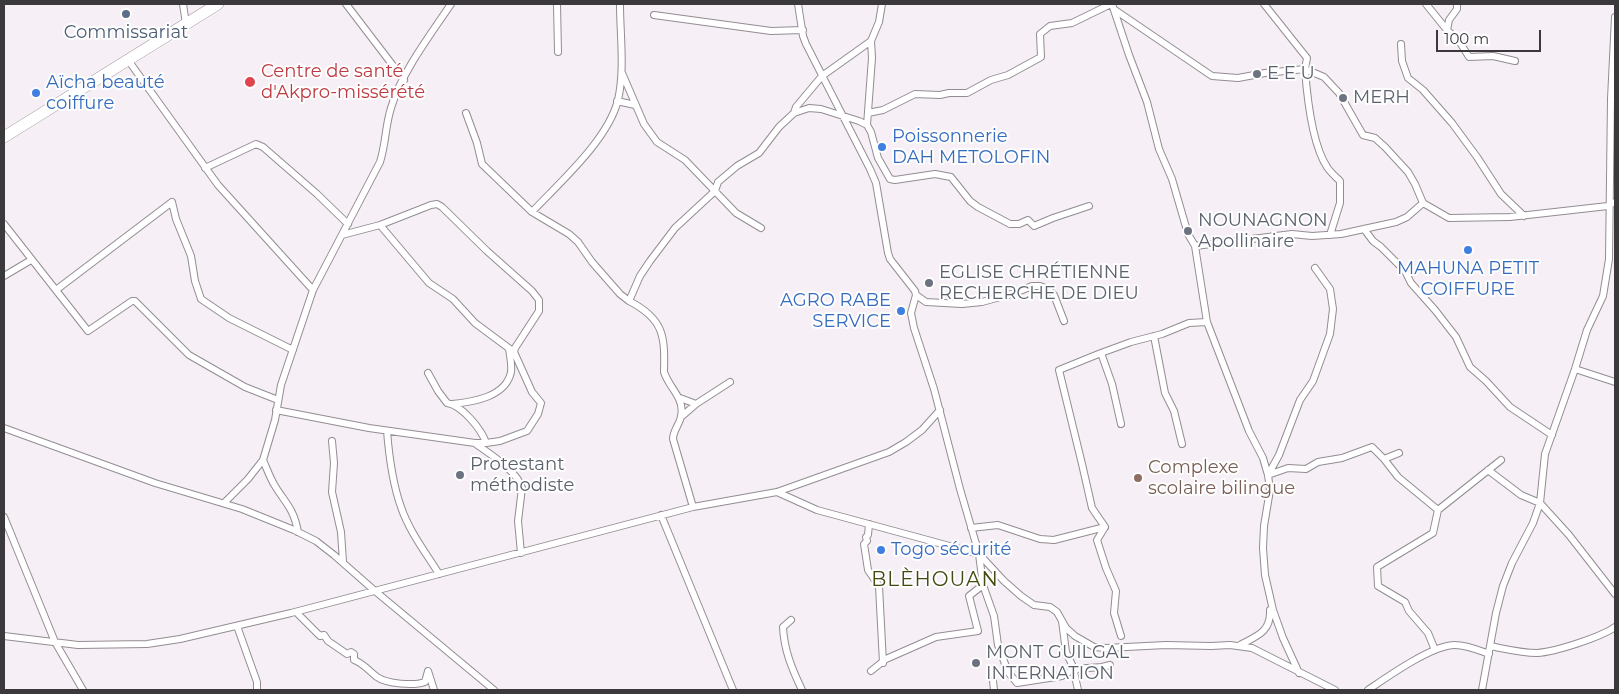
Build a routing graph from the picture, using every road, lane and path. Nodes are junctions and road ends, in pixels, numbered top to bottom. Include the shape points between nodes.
1 (183, 4) edge
2 (218, 4) edge
3 (346, 4) edge
4 (452, 4) edge
5 (557, 4) edge
6 (620, 4) edge
7 (798, 4) edge
8 (882, 4) edge
9 (1264, 4) edge
10 (1426, 4) edge
11 (1457, 4) edge
12 (1113, 6) edge
13 (654, 15) dead end
14 (1615, 17) edge
15 (186, 24) junction
16 (803, 30) junction
17 (1447, 30) junction
18 (871, 42) junction
19 (1401, 44) dead end
20 (558, 52) dead end
21 (128, 60) junction
22 (1515, 62) dead end
23 (1305, 69) junction
24 (621, 72) junction
25 (822, 76) junction
26 (404, 80) junction
27 (617, 101) junction
28 (635, 104) junction
29 (466, 113) dead end
30 (794, 113) junction
31 (868, 113) junction
32 (842, 115) junction
33 (867, 125) junction
34 (4, 137) edge
35 (205, 168) junction
36 (707, 182) junction
37 (718, 182) junction
38 (715, 191) junction
39 (1423, 202) junction
40 (1615, 202) edge
41 (1088, 206) dead end
42 (1608, 206) junction
43 (532, 212) junction
44 (1524, 216) junction
45 (4, 224) edge
46 (348, 224) junction
47 (380, 225) junction
48 (761, 228) dead end
49 (1364, 229) junction
50 (342, 235) junction
51 (1330, 235) junction
52 (1195, 246) junction
53 (1612, 259) edge
54 (31, 260) junction
55 (1315, 268) dead end
56 (4, 276) edge
57 (56, 290) junction
58 (313, 290) junction
59 (916, 295) junction
60 (629, 301) junction
61 (1064, 321) dead end
62 (1207, 322) junction
63 (1154, 336) junction
64 (293, 350) junction
65 (511, 350) junction
66 (1102, 353) junction
67 (1576, 369) junction
68 (428, 373) dead end
69 (730, 382) dead end
70 (1615, 382) edge
71 (680, 398) junction
72 (278, 400) junction
73 (452, 404) junction
74 (696, 404) junction
75 (276, 410) junction
76 (940, 410) junction
77 (681, 417) junction
78 (1121, 424) dead end
79 (4, 428) edge
80 (387, 430) junction
81 (1552, 435) junction
82 (332, 441) dead end
83 (475, 443) junction
84 (486, 443) junction
85 (1182, 444) dead end
86 (1399, 453) dead end
87 (1384, 459) junction
88 (263, 460) junction
89 (1502, 460) dead end
90 (1488, 470) junction
91 (1268, 475) junction
92 (778, 492) junction
93 (1540, 503) junction
94 (224, 504) junction
95 (693, 507) junction
96 (1438, 510) junction
97 (661, 515) junction
98 (4, 517) edge
99 (869, 524) junction
100 (1106, 527) junction
101 (972, 528) junction
102 (298, 532) junction
103 (520, 552) junction
104 (980, 554) junction
105 (343, 562) junction
106 (439, 574) junction
107 (983, 585) junction
108 (375, 591) junction
109 (1615, 594) edge
110 (1270, 597) junction
111 (296, 612) junction
112 (791, 620) dead end
113 (1062, 621) junction
114 (237, 626) junction
115 (1615, 627) edge
116 (4, 636) edge
117 (1120, 636) dead end
118 (55, 642) junction
119 (1240, 645) junction
120 (1490, 646) junction
121 (1435, 650) junction
122 (1489, 654) junction
123 (883, 663) junction
124 (1110, 665) dead end
125 (1076, 669) junction
126 (871, 671) dead end
127 (1299, 673) junction
128 (993, 681) dead end
129 (1016, 687) edge
130 (83, 690) edge
131 (257, 690) edge
132 (434, 690) edge
133 (494, 690) edge
134 (733, 690) edge
135 (802, 690) edge
136 (994, 690) edge
137 (1078, 690) edge
138 (1335, 690) edge
139 (1368, 690) edge
140 (1482, 690) edge

1 - 15 street
2 - 15 highway
3 - 26 street
4 - 26 street
5 - 20 street
6 - 24 street
7 - 16 street
8 - 18 street
9 - 23 street via 1307,58
10 - 17 street
11 - 17 street
12 - 23 street via 1212,76 1238,78
12 - 31 street via 1072,23 1050,26 1040,34 1041,57 1008,75 966,93 915,94 883,110
12 - 52 street via 1188,234
13 - 16 street via 772,31
14 - 42 street
15 - 21 highway
16 - 25 street via 806,44
17 - 22 street via 1469,57 1493,56
18 - 25 street
18 - 31 street
19 - 44 street via 1408,78 1452,123 1501,194
21 - 34 highway
21 - 35 street
23 - 39 street via 1324,77 1339,93 1363,135 1375,138 1408,172
23 - 51 street via 1317,143 1327,168 1340,181 1340,203
24 - 27 street
24 - 28 street
25 - 30 street
25 - 32 street
26 - 46 street via 386,126 386,145 380,162
27 - 28 street
27 - 43 street via 602,132 579,163
28 - 36 street via 657,142 684,160
29 - 43 street via 482,164
30 - 32 street via 810,108
30 - 37 street via 759,153
31 - 33 street
32 - 33 street
32 - 59 street via 876,182 888,253
33 - 41 street via 878,158 890,179 935,174 951,177 970,201 1010,224 1028,220 1034,226
35 - 46 street via 256,144
35 - 58 street
36 - 37 street
36 - 38 street
37 - 38 street
38 - 48 street via 736,213
38 - 60 street via 675,228 650,260
39 - 44 street via 1448,218
39 - 49 street via 1407,217
40 - 42 street
42 - 44 street
42 - 53 street
43 - 60 street via 578,242
45 - 54 street
46 - 50 street
47 - 50 street
47 - 65 street via 429,283 453,299 475,323
47 - 65 street via 437,204 532,291 539,300 539,311
49 - 51 street
49 - 81 street via 1372,241 1405,271 1411,283 1456,337 1470,367 1510,407
50 - 58 street
51 - 52 street via 1292,234
52 - 62 street
53 - 67 street via 1603,296 1587,330
54 - 56 street
54 - 57 street
55 - 91 street via 1330,290 1333,309 1330,334 1313,381 1300,400
57 - 64 street via 172,202 191,256 201,299 229,318
57 - 72 street via 88,331 135,301 189,355 245,387
58 - 64 street
59 - 61 street via 926,302 962,304 982,302 1040,286 1054,295
59 - 76 street via 911,308 912,320
60 - 71 street via 650,315 661,330 664,372
62 - 63 street via 1189,324
62 - 91 street
63 - 66 street
63 - 85 street via 1165,393 1174,412
64 - 72 street
65 - 73 street via 510,373 505,385 485,397
65 - 84 street via 541,406 527,432
66 - 78 street
66 - 100 street via 1059,370 1092,508
67 - 70 street
67 - 81 street
68 - 73 street via 438,392
69 - 74 street
71 - 74 street
71 - 77 street
72 - 75 street
73 - 84 street via 484,434
74 - 77 street
75 - 80 street
75 - 88 street
76 - 92 street via 922,430 889,452
76 - 101 street
77 - 95 street via 673,439
79 - 94 street
80 - 83 street
80 - 106 street via 401,508
81 - 93 street via 1545,454
82 - 105 street via 332,492 341,532
83 - 84 street
83 - 103 street via 521,483
86 - 87 street
87 - 91 street via 1372,447 1342,458 1318,462 1306,469 1288,468
87 - 96 street via 1398,477
88 - 94 street
88 - 102 street via 291,507
89 - 90 street
90 - 93 street via 1521,495
90 - 96 street
91 - 110 street via 1270,490 1263,548
92 - 95 street
92 - 99 street via 817,510
93 - 109 street
93 - 120 street via 1503,586
94 - 102 street
95 - 97 street
96 - 121 street via 1433,533 1377,567 1378,586 1404,602 1428,633
97 - 103 street
97 - 134 street
98 - 118 street
99 - 104 street
99 - 123 street via 864,544 868,570 879,586
100 - 101 street via 1054,540 1040,539 998,525
100 - 117 street via 1097,540 1116,591 1114,613
101 - 104 street
102 - 105 street
103 - 106 street
104 - 107 street
104 - 113 street via 1021,596 1034,605 1050,607
105 - 108 street
106 - 108 street
107 - 123 street via 969,596 978,630 936,637
107 - 129 street via 994,616 998,645
108 - 111 street
108 - 133 street
110 - 119 street via 1271,620 1260,634
110 - 127 street
111 - 114 street
111 - 132 street via 320,636 324,635 347,654 354,654 354,660 378,678 416,685 425,682 428,671
112 - 135 street via 782,626 783,637 788,660
113 - 119 street via 1075,636 1094,647
113 - 125 street via 1066,652
114 - 118 street via 147,644
114 - 131 street
115 - 120 street via 1538,653
116 - 118 street
118 - 130 street
119 - 127 street
120 - 122 street
121 - 122 street via 1453,644
121 - 139 street
122 - 140 street
123 - 126 street
124 - 125 street
125 - 129 street via 1062,676
125 - 137 street
127 - 138 street
128 - 136 street

